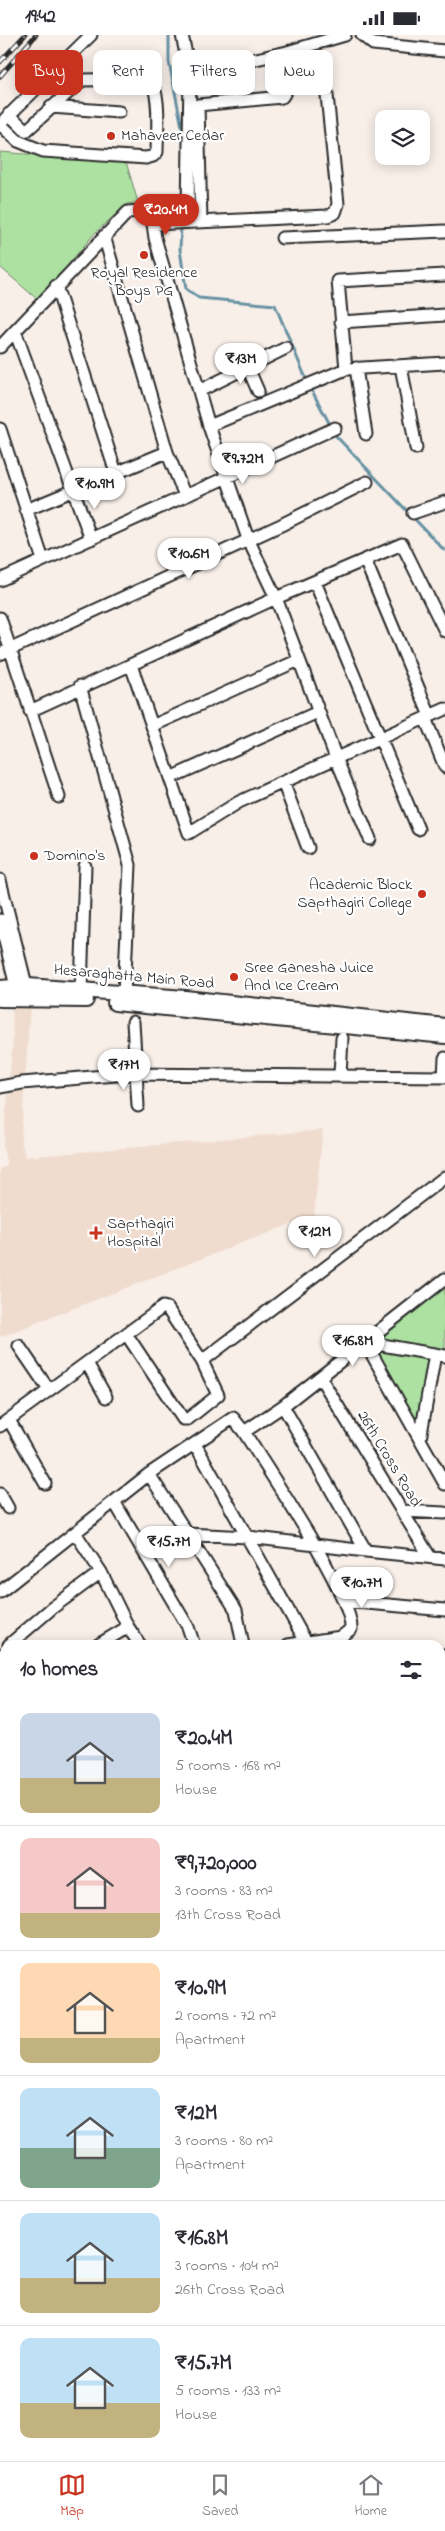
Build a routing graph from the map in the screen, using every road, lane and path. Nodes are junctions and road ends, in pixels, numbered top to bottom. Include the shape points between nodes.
1 (91, 35) edge
2 (182, 35) edge
3 (345, 35) edge
4 (362, 35) edge
5 (185, 50) edge
6 (445, 51) edge
7 (255, 59) edge
8 (190, 95) edge
9 (52, 107) junction
10 (119, 112) dead end
11 (9, 114) junction
12 (0, 124) edge
13 (26, 131) junction
14 (18, 141) junction
15 (201, 222) junction
16 (178, 223) junction
17 (153, 224) junction
18 (445, 231) edge
19 (104, 237) junction
20 (282, 238) dead end
21 (445, 275) edge
22 (56, 286) junction
23 (445, 315) edge
24 (341, 322) junction
25 (15, 331) junction
26 (0, 347) edge
27 (286, 348) dead end
28 (445, 363) edge
29 (401, 365) junction
30 (248, 368) junction
31 (351, 369) junction
32 (198, 391) junction
33 (258, 391) dead end
34 (209, 426) junction
35 (335, 428) dead end
36 (0, 429) edge
37 (366, 433) dead end
38 (416, 448) dead end
39 (167, 452) junction
40 (116, 473) junction
41 (226, 477) junction
42 (366, 482) dead end
43 (74, 491) junction
44 (185, 496) junction
45 (445, 502) edge
46 (26, 510) junction
47 (413, 513) dead end
48 (91, 539) junction
49 (248, 539) junction
50 (365, 560) junction
51 (43, 561) junction
52 (0, 580) edge
53 (315, 582) junction
54 (276, 598) junction
55 (440, 610) edge
56 (0, 618) edge
57 (445, 631) edge
58 (5, 652) edge
59 (299, 660) junction
60 (131, 665) junction
61 (80, 686) junction
62 (445, 709) edge
63 (30, 711) junction
64 (318, 712) junction
65 (428, 717) junction
66 (152, 726) junction
67 (380, 738) junction
68 (336, 758) junction
69 (445, 767) edge
70 (170, 778) junction
71 (283, 782) junction
72 (59, 797) dead end
73 (418, 829) dead end
74 (370, 839) dead end
75 (308, 848) dead end
76 (85, 866) dead end
77 (0, 880) edge
78 (0, 920) edge
79 (4, 944) edge
80 (0, 988) edge
81 (81, 991) junction
82 (23, 993) junction
83 (124, 995) junction
84 (0, 999) edge
85 (133, 1022) dead end
86 (445, 1026) edge
87 (445, 1036) edge
88 (342, 1038) dead end
89 (445, 1058) edge
90 (136, 1074) junction
91 (340, 1075) junction
92 (444, 1077) edge
93 (0, 1087) edge
94 (138, 1106) dead end
95 (445, 1177) edge
96 (445, 1279) edge
97 (127, 1335) junction
98 (365, 1342) junction
99 (20, 1346) dead end
100 (440, 1355) edge
101 (202, 1361) junction
102 (87, 1363) junction
103 (320, 1377) junction
104 (49, 1390) junction
105 (106, 1397) dead end
106 (283, 1406) junction
107 (4, 1423) edge
108 (244, 1432) junction
109 (420, 1439) junction
110 (195, 1444) junction
111 (149, 1475) junction
112 (45, 1483) dead end
113 (445, 1484) edge
114 (0, 1495) edge
115 (115, 1503) junction
116 (8, 1508) dead end
117 (402, 1511) junction
118 (445, 1513) edge
119 (76, 1534) junction
120 (187, 1534) junction
121 (248, 1537) junction
122 (312, 1543) junction
123 (366, 1551) junction
124 (430, 1557) junction
125 (445, 1559) edge
126 (101, 1572) junction
127 (0, 1592) edge
128 (344, 1601) junction
129 (445, 1610) edge
130 (128, 1627) junction
131 (15, 1640) edge
132 (106, 1640) edge
133 (137, 1640) edge
134 (192, 1640) edge
135 (241, 1640) edge
136 (305, 1640) edge
137 (345, 1640) edge

1 - 11 street
2 - 5 street
3 - 7 street
4 - 6 street via 373,44
8 - 16 street via 188,211
9 - 10 street
9 - 13 street
9 - 14 street via 86,78 148,79 153,82 156,93 157,152 146,158 52,152
11 - 12 street
11 - 13 street
12 - 14 street
13 - 14 street
15 - 15 street via 335,213 338,205 326,85 320,82 290,84 282,97 198,105
15 - 16 street
16 - 17 street
17 - 19 street via 151,209 128,212
17 - 32 street
18 - 20 street
19 - 22 street
19 - 39 street
21 - 24 street via 338,281
22 - 25 street
22 - 40 street
23 - 24 street
24 - 31 street
25 - 26 street
25 - 43 street
27 - 30 street
28 - 29 street
29 - 31 street
29 - 38 street
30 - 32 street
30 - 33 street
31 - 34 street
31 - 37 street
32 - 34 street
34 - 41 street
35 - 41 street
36 - 46 street
39 - 40 street
39 - 44 street
40 - 43 street
41 - 44 street
41 - 49 street
42 - 49 street
43 - 46 street
43 - 48 street
44 - 48 street
45 - 47 street
46 - 51 street
48 - 51 street
49 - 54 street
49 - 58 street
50 - 53 street
50 - 55 street via 402,544
50 - 65 street
51 - 52 street
53 - 54 street
53 - 67 street
54 - 59 street
54 - 60 street
55 - 57 street
56 - 58 street
58 - 63 street
59 - 64 street
59 - 66 street
60 - 61 street
60 - 66 street
61 - 63 street
61 - 83 street via 130,865
62 - 65 street
63 - 72 street
64 - 68 street
64 - 70 street
65 - 67 street
65 - 69 street
66 - 70 street
67 - 68 street
67 - 73 street
68 - 71 street
68 - 74 street
70 - 71 street via 189,833 239,802
71 - 75 street
76 - 81 street
77 - 82 street
78 - 79 street
79 - 82 street
80 - 82 main road, Hesaraghatta Main Road
81 - 82 main road, Hesaraghatta Main Road
81 - 83 main road, Hesaraghatta Main Road
82 - 84 main road, Hesaraghatta Main Road
82 - 87 main road, Hesaraghatta Main Road
83 - 86 main road, Hesaraghatta Main Road via 184,998
85 - 90 street
88 - 91 street
89 - 92 street
90 - 91 street
90 - 93 street
90 - 94 street
91 - 92 street
95 - 101 street
96 - 98 street
97 - 101 street via 165,1307
97 - 101 street via 183,1419 188,1419 218,1395
97 - 102 street
98 - 100 street
98 - 103 street
98 - 109 street
99 - 104 street
100 - 109 street
102 - 104 street
102 - 105 street
103 - 106 street
103 - 117 street, 26th Cross Road
104 - 107 street
106 - 108 street
106 - 123 street
107 - 112 street
108 - 110 street via 233,1418
108 - 122 street
109 - 113 street
110 - 111 street
110 - 121 street
111 - 115 street
111 - 120 street
114 - 116 street
115 - 119 street
115 - 134 street via 188,1627
117 - 118 street
117 - 124 street, 26th Cross Road
119 - 126 street
119 - 127 street
120 - 121 street
120 - 135 street via 236,1610
121 - 122 street
121 - 136 street
122 - 123 street
122 - 128 street
123 - 124 street
124 - 125 street
126 - 130 street
126 - 131 street
128 - 129 street
128 - 137 street via 352,1619
130 - 132 street
130 - 133 street

